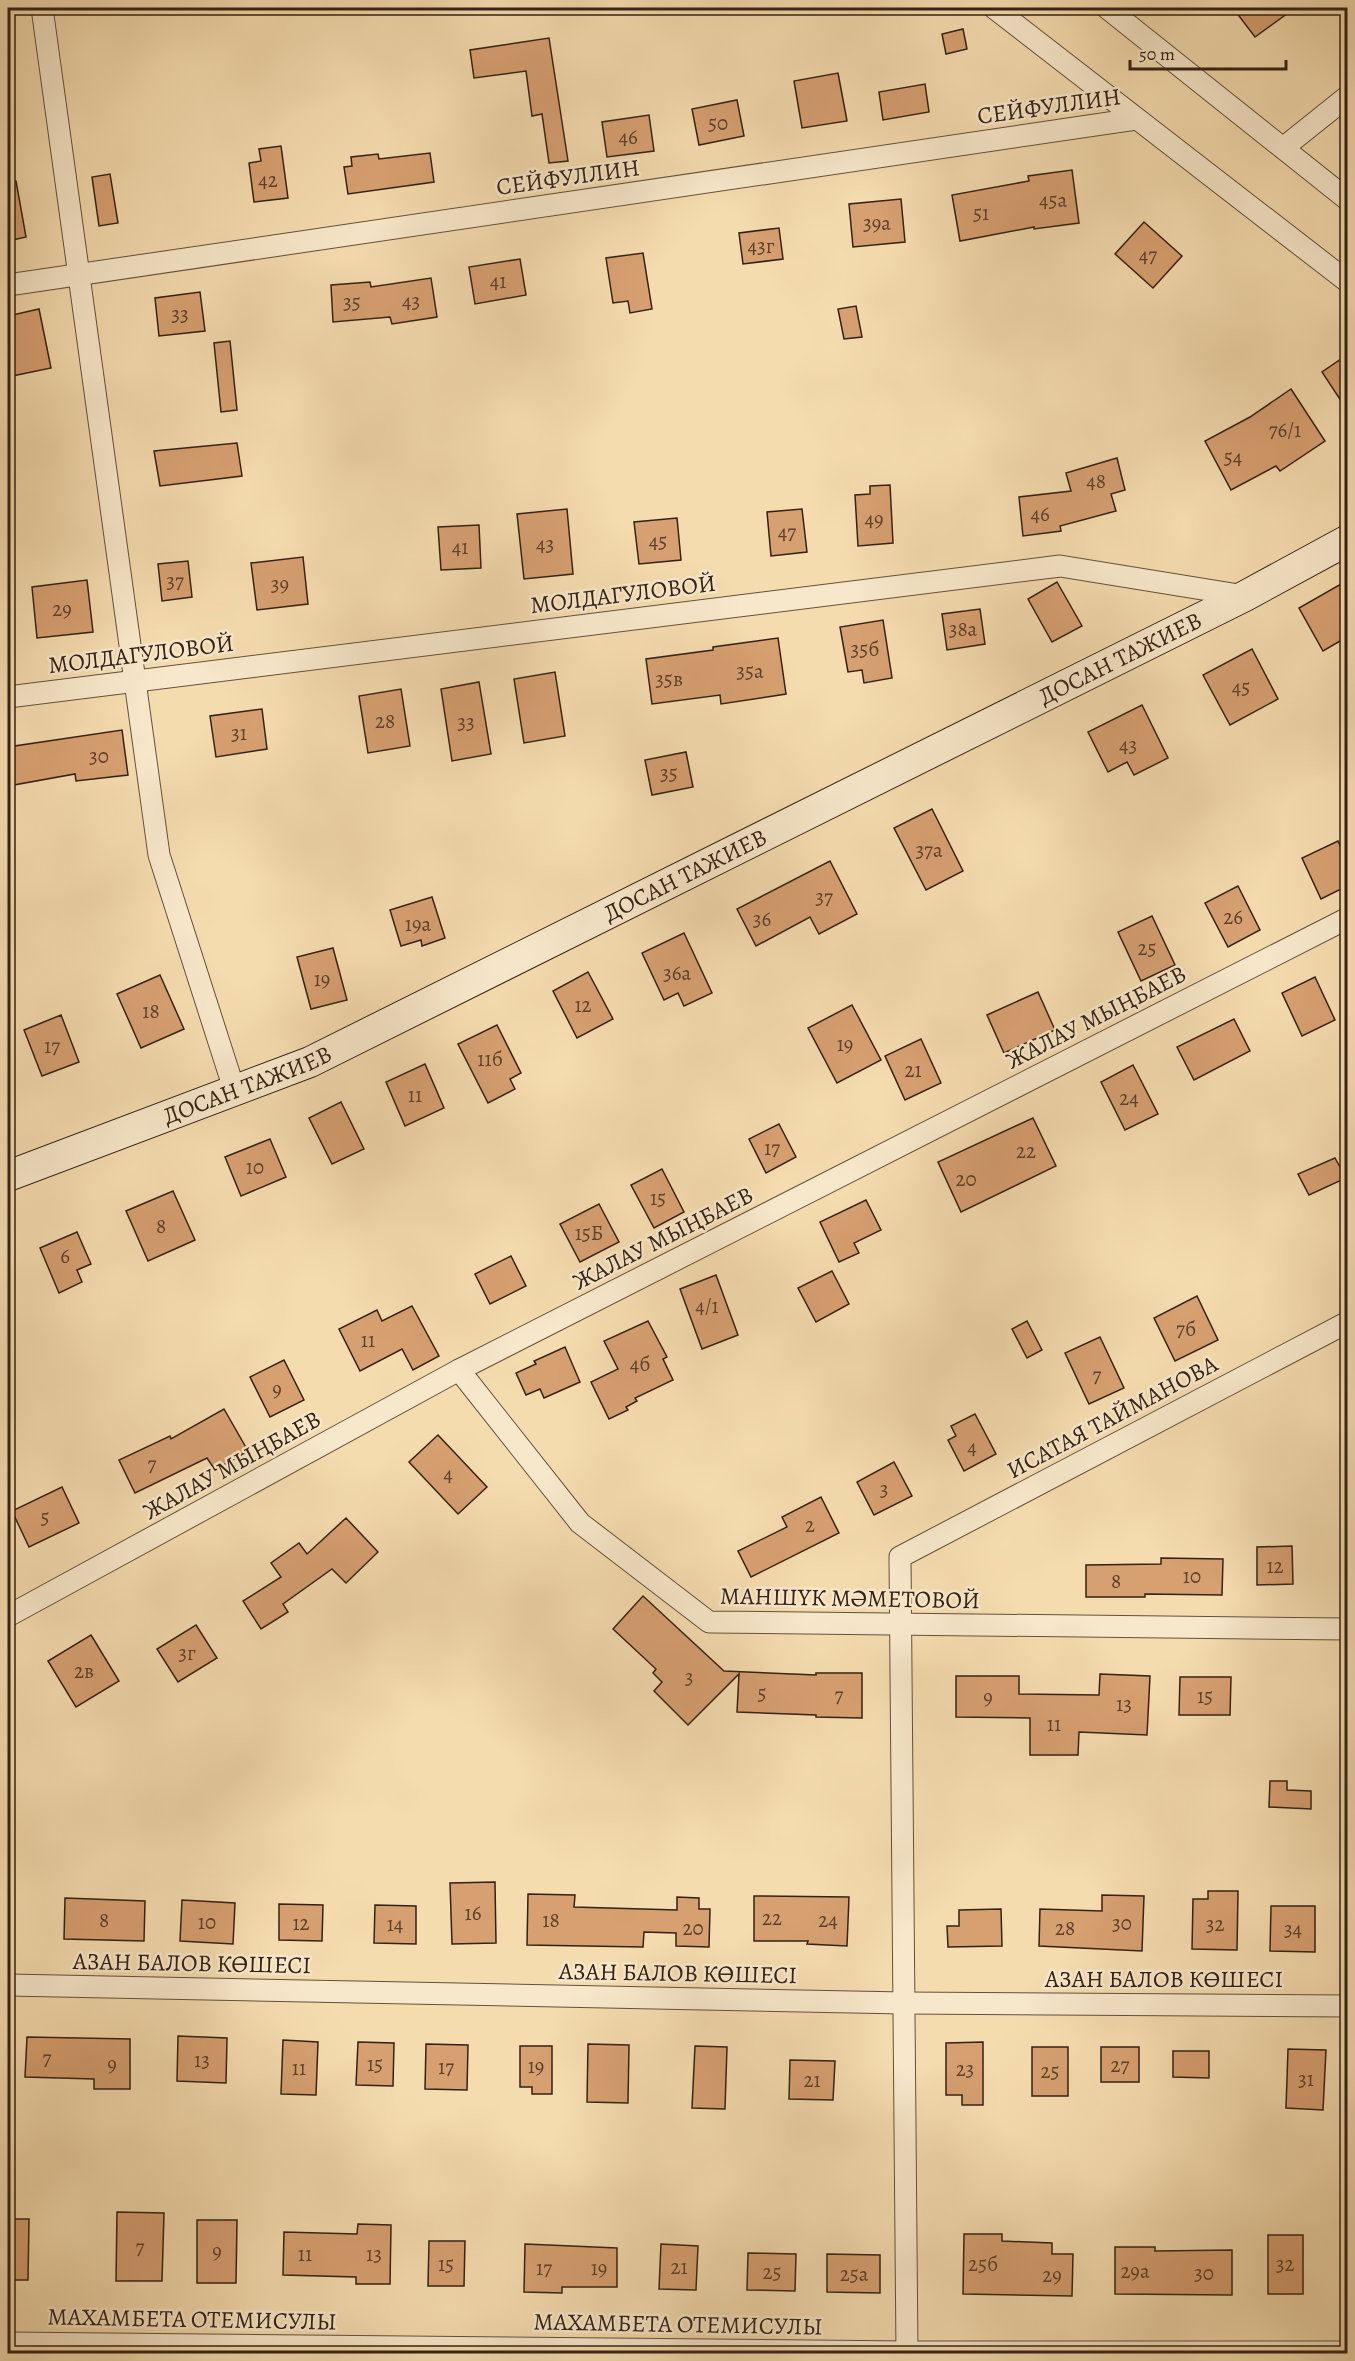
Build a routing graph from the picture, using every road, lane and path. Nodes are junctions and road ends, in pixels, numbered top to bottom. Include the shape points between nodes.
1 (42, 8) edge
2 (994, 8) edge
3 (1107, 8) edge
4 (1347, 96) edge
5 (1136, 119) junction
6 (1283, 148) junction
7 (1347, 200) edge
8 (80, 274) junction
9 (1347, 282) edge
10 (8, 285) edge
11 (1347, 540) edge
12 (1245, 596) junction
13 (136, 680) junction
14 (8, 696) edge
15 (1347, 918) edge
16 (235, 1092) junction
17 (8, 1176) edge
18 (1347, 1322) edge
19 (459, 1370) junction
20 (8, 1616) edge
21 (901, 1624) junction
22 (1347, 1629) edge
23 (8, 1985) edge
24 (904, 2003) junction
25 (1347, 2006) edge
26 (8, 2343) edge
27 (1347, 2352) edge
28 (907, 2353) edge

1 - 8 street
2 - 5 street
3 - 6 street
4 - 6 street
5 - 8 street, СЕЙФУЛЛИН
5 - 9 street
6 - 7 street
8 - 10 street, СЕЙФУЛЛИН
8 - 13 street
11 - 12 street, ДОСАН ТАЖИЕВ
12 - 13 street, МОЛДАГУЛОВОЙ via 1060,566
12 - 16 street, ДОСАН ТАЖИЕВ via 310,1062
13 - 14 street, МОЛДАГУЛОВОЙ
13 - 16 street via 159,855
15 - 19 street, ЖАЛАУ МЫҢБАЕВ
16 - 17 street, ДОСАН ТАЖИЕВ
18 - 21 street, ИСАТАЯ ТАЙМАНОВА via 900,1557
19 - 20 street, ЖАЛАУ МЫҢБАЕВ
19 - 21 street, МАНШҮК МӘМЕТОВОЙ via 580,1523 709,1622
21 - 22 street, МАНШҮК МӘМЕТОВОЙ
21 - 24 street
23 - 24 street, АЗАН БАЛОВ КӨШЕСІ
24 - 25 street, АЗАН БАЛОВ КӨШЕСІ
24 - 28 street
26 - 28 street, МАХАМБЕТА ОТЕМИСУЛЫ
27 - 28 street, МАХАМБЕТА ОТЕМИСУЛЫ

